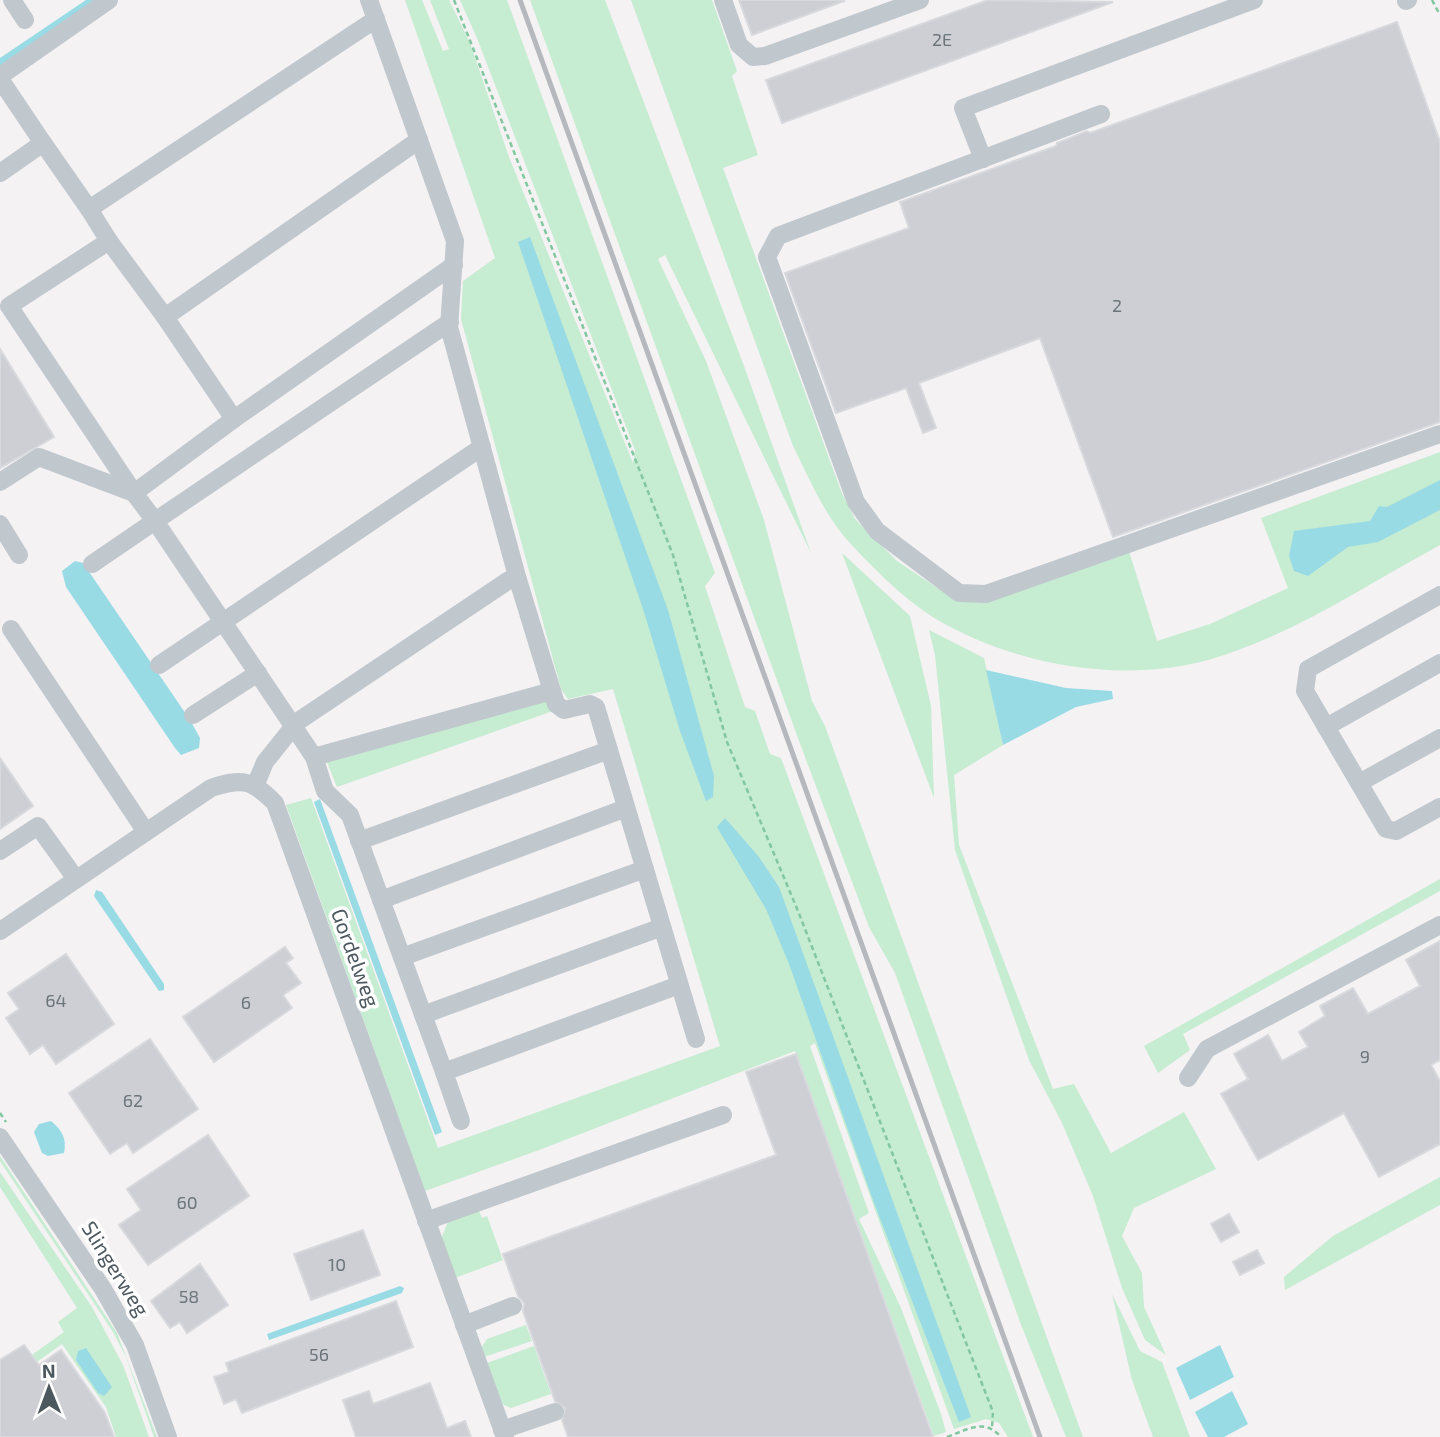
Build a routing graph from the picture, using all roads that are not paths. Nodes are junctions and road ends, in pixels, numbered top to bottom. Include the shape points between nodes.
1 (12, 0) edge
2 (109, 0) edge
3 (369, 0) edge
4 (723, 0) edge
5 (920, 0) edge
6 (1254, 0) edge
7 (376, 19) junction
8 (25, 20) dead end
9 (1, 82) edge
10 (1101, 114) dead end
11 (419, 141) junction
12 (43, 143) junction
13 (983, 159) junction
14 (0, 173) edge
15 (89, 209) junction
16 (109, 241) junction
17 (454, 265) junction
18 (5, 309) edge
19 (165, 317) junction
20 (450, 322) junction
21 (234, 419) junction
22 (1440, 434) edge
23 (482, 447) junction
24 (0, 481) edge
25 (134, 493) junction
26 (155, 521) junction
27 (0, 524) edge
28 (19, 555) dead end
29 (92, 564) dead end
30 (518, 580) junction
31 (1440, 595) edge
32 (223, 621) junction
33 (11, 629) dead end
34 (1440, 663) edge
35 (159, 664) dead end
36 (258, 673) junction
37 (552, 691) junction
38 (193, 715) dead end
39 (293, 726) junction
40 (1326, 727) junction
41 (1440, 738) edge
42 (609, 750) junction
43 (314, 757) junction
44 (1359, 783) junction
45 (255, 786) junction
46 (1440, 807) edge
47 (626, 808) junction
48 (146, 832) junction
49 (359, 841) junction
50 (0, 851) edge
51 (645, 869) junction
52 (76, 879) junction
53 (381, 900) junction
54 (1440, 925) edge
55 (662, 927) junction
56 (0, 930) edge
57 (402, 957) junction
58 (679, 985) junction
59 (423, 1014) junction
60 (696, 1039) dead end
61 (444, 1072) junction
62 (1188, 1078) dead end
63 (723, 1115) dead end
64 (461, 1121) dead end
65 (0, 1138) edge
66 (426, 1220) junction
67 (513, 1306) dead end
68 (464, 1325) junction
69 (555, 1412) dead end
70 (503, 1434) edge
71 (168, 1437) edge

1 - 8 street
2 - 9 street
3 - 7 street
4 - 5 street via 738,45 753,57
6 - 13 street via 963,108
7 - 11 street
7 - 15 street
9 - 12 street
10 - 13 street
11 - 17 street via 454,241
11 - 19 street
12 - 14 street
12 - 15 street
13 - 22 street via 778,236 767,257 856,502 877,531 959,593 986,594
15 - 16 street
16 - 18 street
16 - 19 street
17 - 20 street
17 - 21 street
18 - 25 street
19 - 21 street
20 - 23 street
20 - 26 street
21 - 25 street
23 - 30 street
23 - 32 street
24 - 25 street via 39,457
25 - 26 street
26 - 29 street
26 - 32 street
27 - 28 street
30 - 37 street
30 - 39 street via 509,580
31 - 40 street via 1308,669 1305,691
32 - 35 street
32 - 36 street
33 - 48 street
34 - 40 street
36 - 38 street
36 - 39 street
37 - 42 street via 556,704 565,709 596,707
37 - 43 street
39 - 43 street
39 - 45 street via 265,762
40 - 44 street
41 - 44 street
42 - 47 street
42 - 49 street
43 - 49 street via 325,791 350,815
44 - 46 street via 1386,829 1396,831
45 - 48 street via 237,780 211,788
45 - 66 street, Gordelweg via 275,803
47 - 51 street
47 - 53 street
48 - 52 street
49 - 53 street
50 - 52 street via 38,826
51 - 55 street
51 - 57 street
52 - 56 street
53 - 57 street
54 - 62 street via 1206,1049
55 - 58 street
55 - 59 street
57 - 59 street
58 - 60 street
58 - 61 street
59 - 61 street
61 - 64 street
63 - 66 street
65 - 71 street, Slingerweg via 110,1300 135,1345
66 - 68 street, Gordelweg
67 - 68 street
68 - 70 street, Gordelweg
69 - 70 street

